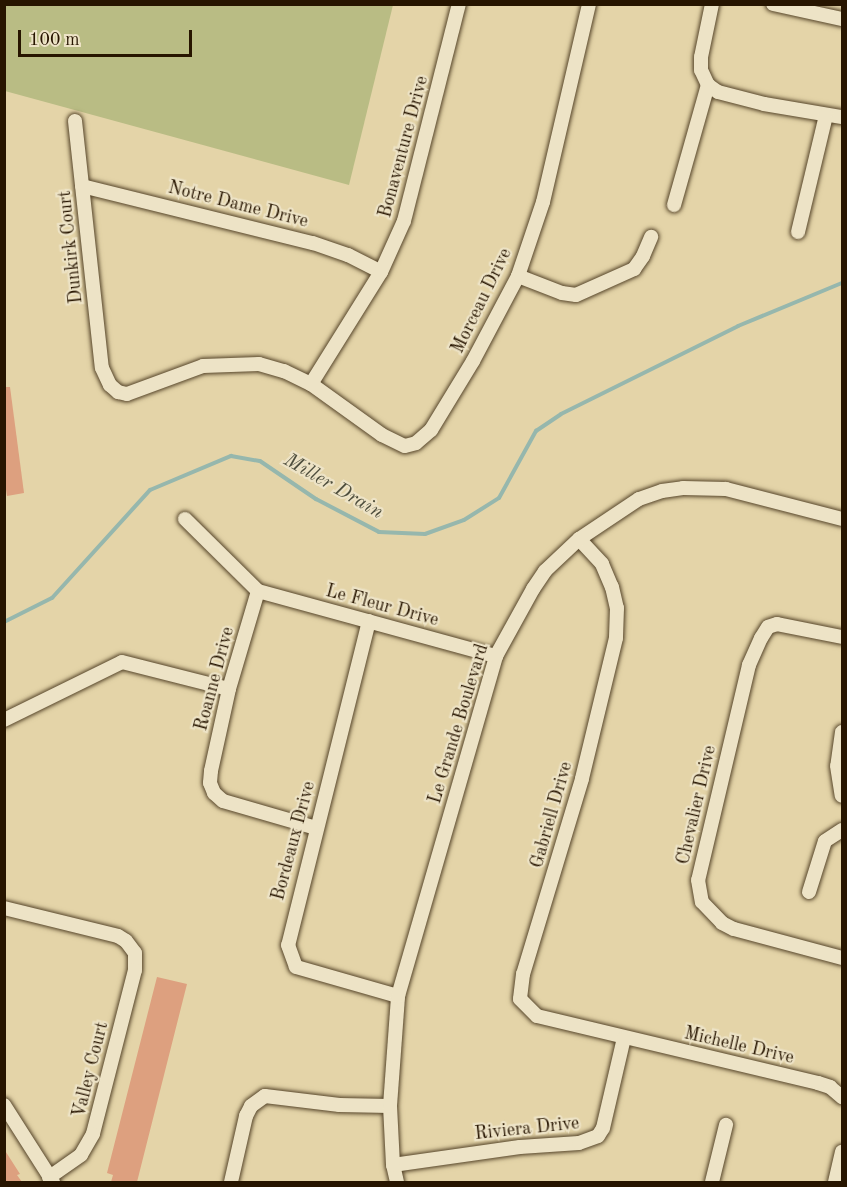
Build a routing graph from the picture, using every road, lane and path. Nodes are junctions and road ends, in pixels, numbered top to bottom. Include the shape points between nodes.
1 (459, 4) edge
2 (589, 4) edge
3 (712, 4) edge
4 (773, 4) edge
5 (843, 19) edge
6 (708, 85) junction
7 (826, 115) junction
8 (843, 117) edge
9 (75, 121) dead end
10 (82, 186) junction
11 (674, 205) dead end
12 (798, 232) dead end
13 (651, 237) dead end
14 (381, 272) junction
15 (518, 276) junction
16 (102, 368) joint
17 (311, 384) junction
18 (185, 519) dead end
19 (843, 519) edge
20 (579, 539) junction
21 (258, 591) junction
22 (369, 621) junction
23 (843, 637) edge
24 (496, 656) junction
25 (229, 689) junction
26 (4, 720) edge
27 (843, 732) edge
28 (843, 796) edge
29 (316, 828) junction
30 (843, 830) edge
31 (809, 892) dead end
32 (4, 908) edge
33 (843, 958) edge
34 (398, 996) junction
35 (624, 1038) junction
36 (843, 1097) edge
37 (4, 1105) edge
38 (390, 1106) junction
39 (726, 1125) dead end
40 (843, 1152) edge
41 (393, 1165) junction
42 (51, 1180) edge
43 (231, 1182) edge
44 (397, 1182) edge
45 (712, 1182) edge
46 (835, 1182) edge

1 - 14 street, Bonaventure Drive via 404,222
2 - 15 street, Morceau Drive via 543,202
3 - 6 street via 701,57 701,70
4 - 5 street
6 - 7 street via 718,92 764,104
6 - 11 street
7 - 8 street
7 - 12 street
9 - 10 street, Dunkirk Court
10 - 14 street, Notre Dame Drive via 314,243
10 - 16 street, Dunkirk Court
13 - 15 street via 634,269 576,294 562,293
14 - 17 street, Bonaventure Drive
15 - 17 street, Morceau Drive via 431,430 416,443 396,443
16 - 17 street, Morceau Drive via 110,385 127,394 203,366 230,363 260,364
18 - 21 street
19 - 20 street, Le Grande Boulevard via 726,489 683,488 639,499
20 - 24 street, Le Grande Boulevard via 545,571
20 - 35 street, Gabriell Drive via 602,564 612,587 617,608 616,638 582,779 520,999 537,1016
21 - 22 street, Le Fleur Drive
21 - 25 street, Roanne Drive
22 - 24 street, Le Fleur Drive
22 - 29 street, Bordeaux Drive
23 - 33 street, Chevalier Drive via 777,624 768,627 760,638 749,665 698,880 698,894 712,916 734,929
24 - 34 street, Le Grande Boulevard
25 - 26 street via 122,662
25 - 29 street, Roanne Drive via 210,777 214,793 223,801
27 - 28 street via 837,766
29 - 34 street, Bordeaux Drive via 289,931 289,954 296,967
30 - 31 street via 825,842
32 - 42 street, Valley Court via 118,936 135,953 135,970 93,1134 81,1155
34 - 38 street, Le Grande Boulevard
35 - 36 street, Michelle Drive via 818,1083
35 - 41 street, Riviera Drive via 598,1136 579,1143
37 - 42 street
38 - 41 street, Le Grande Boulevard
38 - 43 street via 339,1105 266,1096 251,1106 246,1116
39 - 45 street
40 - 46 street
41 - 44 street, Le Grande Boulevard

